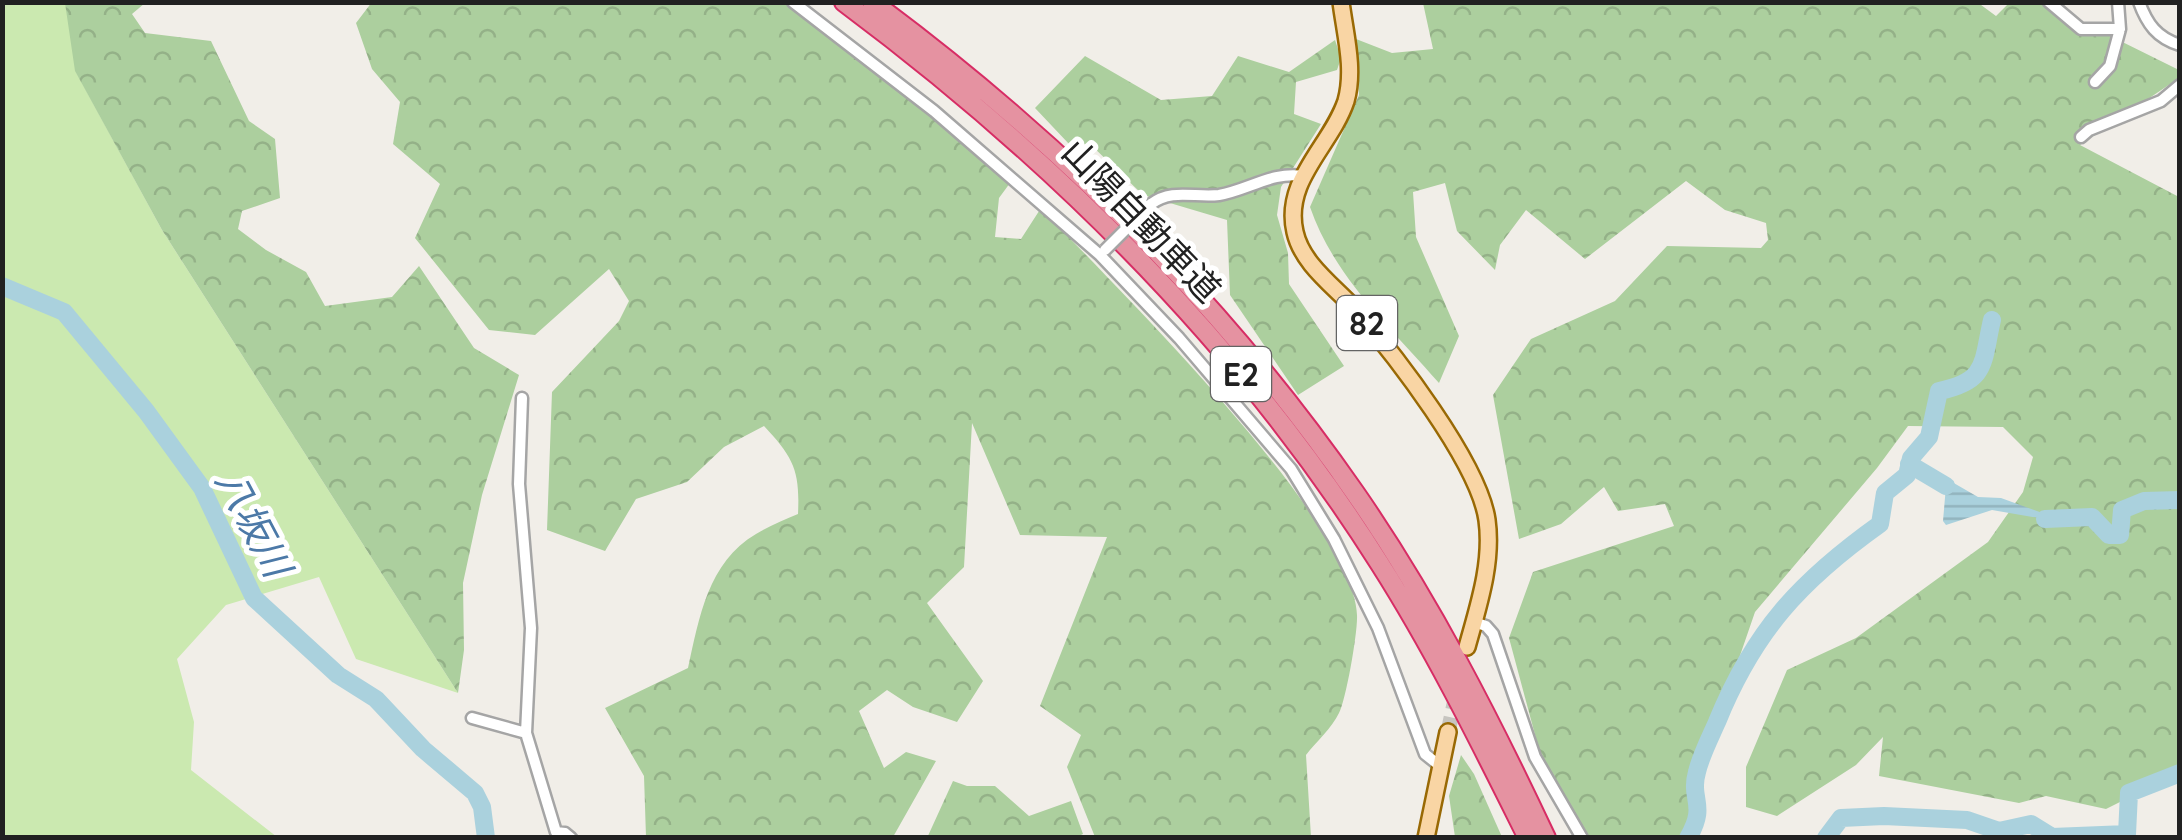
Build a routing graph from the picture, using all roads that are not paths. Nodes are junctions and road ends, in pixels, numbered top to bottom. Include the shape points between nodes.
1 (793, 2) edge
2 (844, 2) edge
3 (872, 2) edge
4 (1341, 2) edge
5 (2050, 2) edge
6 (2118, 2) edge
7 (2139, 2) edge
8 (2120, 29) junction
9 (2180, 45) edge
10 (2095, 82) dead end
11 (2180, 85) edge
12 (2081, 137) dead end
13 (1302, 176) junction
14 (1103, 252) junction
15 (522, 398) dead end
16 (1474, 622) junction
17 (1467, 648) dead end
18 (472, 718) dead end
19 (526, 732) junction
20 (1448, 732) tunnel mouth
21 (1440, 766) junction
22 (554, 835) edge
23 (571, 838) edge
24 (1426, 838) edge
25 (1528, 838) edge
26 (1546, 838) edge
27 (1582, 838) edge

1 - 14 street
2 - 25 highway, 山陽自動車道 / E2 via 1040,162 1164,284 1238,370 1378,562 1454,690
3 - 26 highway, 山陽自動車道 / E2 via 1075,170 1198,296 1261,372 1404,568
4 - 13 main road, 82 via 1350,74 1346,99
5 - 8 street via 2081,29
6 - 8 street
7 - 9 street via 2160,37
8 - 10 street via 2110,66
11 - 12 street via 2161,101
13 - 14 street, bridge via 1277,176 1215,196 1171,194 1151,204
13 - 16 main road, 82 via 1292,216 1298,243 1381,340 1479,490 1488,554
14 - 21 street via 1296,478 1378,628 1425,754
15 - 19 street via 519,484 532,628
16 - 17 main road, 82
16 - 27 street via 1492,634 1535,757
18 - 19 street
19 - 22 street
20 - 21 main road
21 - 24 main road
22 - 23 street

